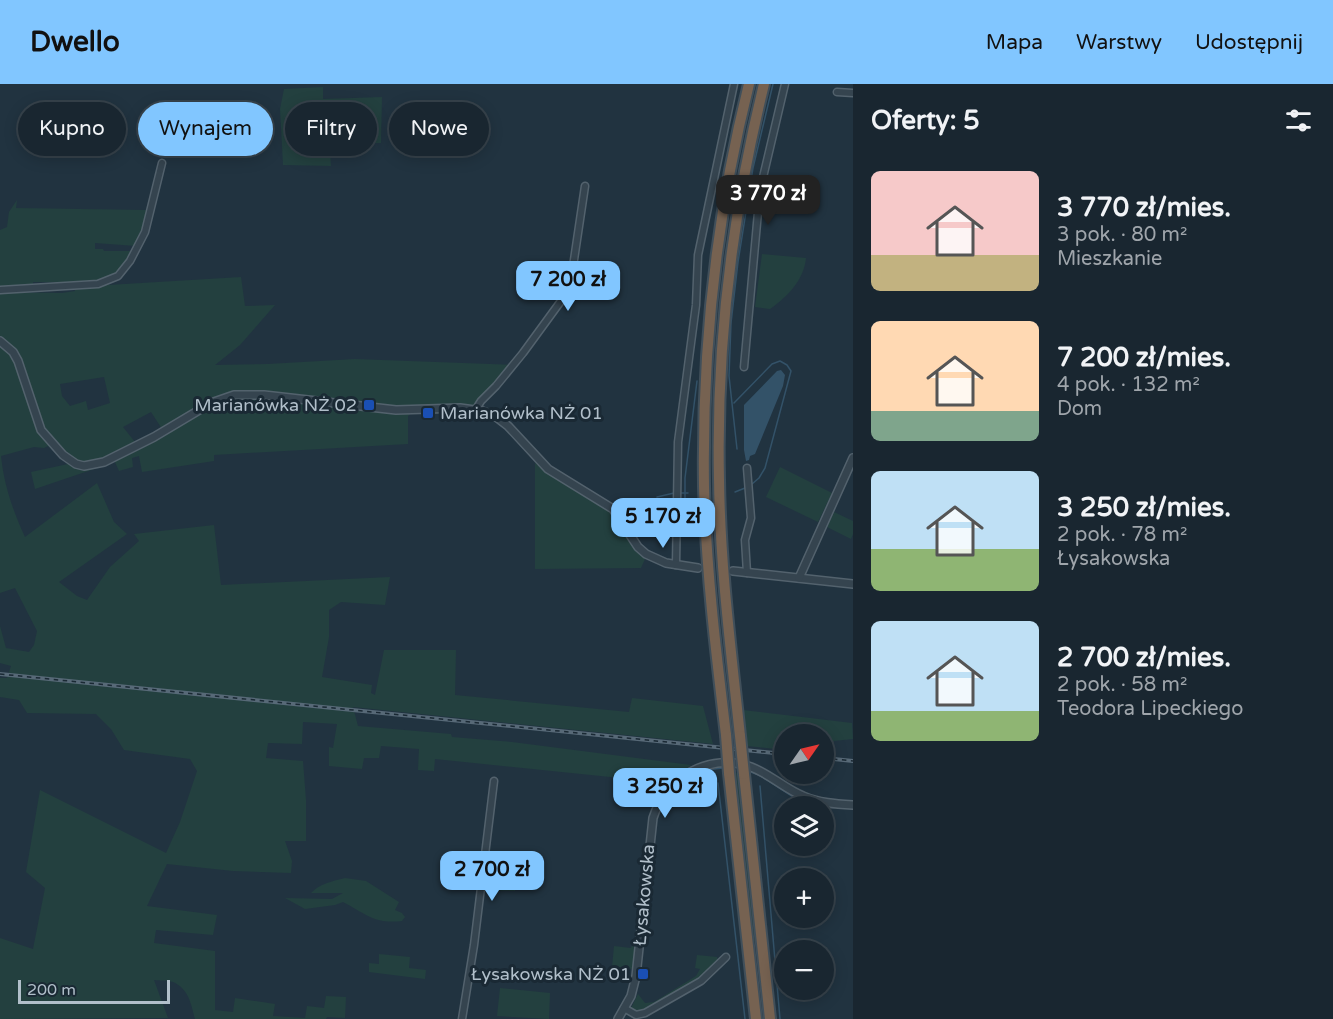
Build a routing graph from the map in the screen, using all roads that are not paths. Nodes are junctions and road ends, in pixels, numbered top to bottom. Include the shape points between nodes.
1 (734, 84) edge
2 (749, 84) edge
3 (764, 84) edge
4 (785, 84) edge
5 (837, 92) dead end
6 (853, 93) edge
7 (162, 163) dead end
8 (585, 186) dead end
9 (0, 290) edge
10 (0, 341) edge
11 (744, 367) dead end
12 (476, 409) junction
13 (853, 458) edge
14 (747, 468) dead end
15 (676, 565) junction
16 (698, 568) dead end
17 (733, 572) dead end
18 (747, 573) junction
19 (799, 578) junction
20 (853, 583) edge
21 (494, 781) dead end
22 (853, 805) edge
23 (726, 957) dead end
24 (624, 1008) junction
25 (635, 1017) edge
26 (462, 1019) edge
27 (618, 1019) edge
28 (756, 1019) edge
29 (770, 1019) edge

1 - 15 street via 698,255 696,305 678,442
2 - 28 highway, bridge via 728,179 711,304 705,388 706,530
3 - 29 highway, bridge via 735,227 724,316 719,480 722,554
4 - 11 street via 760,190
5 - 6 street
7 - 9 street via 145,232 118,276 98,284
8 - 12 street via 571,280 561,301
10 - 12 street via 16,356 44,435 67,458 84,466 104,462 211,403 234,395 264,394 396,410
12 - 15 street via 502,421 552,472 614,509 644,552
13 - 19 street
14 - 18 street via 751,518 745,540
15 - 16 street
17 - 18 street
18 - 19 street
19 - 20 street
21 - 26 street
22 - 24 street, Łysakowska via 802,796 757,770 734,763 699,768 673,784 657,806 652,823 636,976
23 - 25 street via 701,981
24 - 25 street
24 - 27 street, Łysakowska

